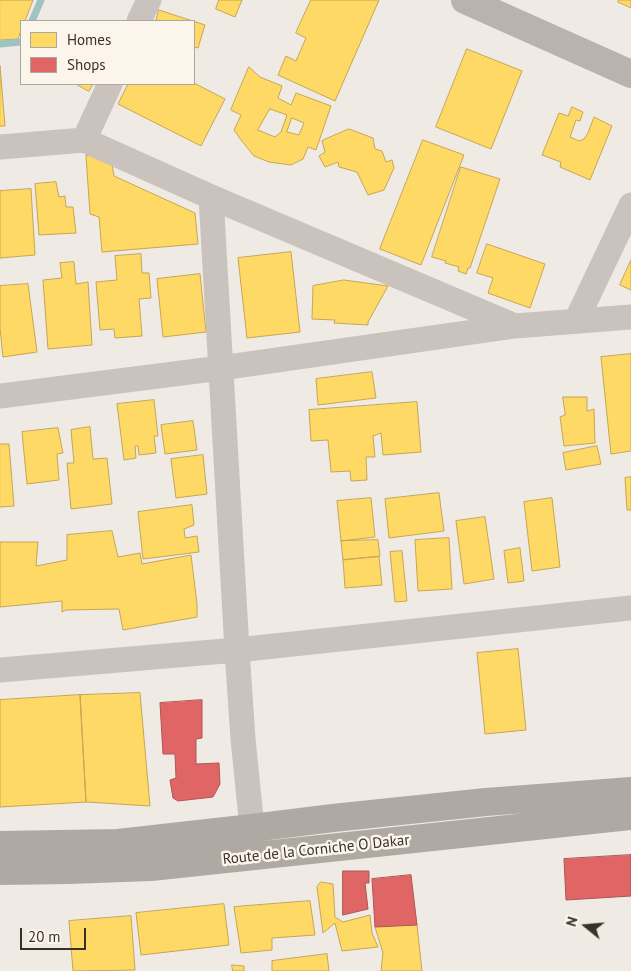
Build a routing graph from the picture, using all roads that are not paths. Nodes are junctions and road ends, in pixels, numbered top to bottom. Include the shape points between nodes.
1 (149, 0) edge
2 (465, 0) edge
3 (139, 20) edge
4 (631, 74) edge
5 (110, 85) edge
6 (84, 140) junction
7 (0, 147) edge
8 (211, 196) junction
9 (631, 205) edge
10 (631, 317) edge
11 (576, 321) junction
12 (515, 326) junction
13 (221, 368) junction
14 (0, 396) edge
15 (631, 608) edge
16 (237, 650) junction
17 (0, 670) edge
18 (631, 791) edge
19 (631, 816) edge
20 (252, 828) junction
21 (0, 845) edge
22 (0, 870) edge

1 - 3 street
2 - 4 street
5 - 6 street
6 - 7 street
6 - 8 street
8 - 12 street
8 - 13 street
9 - 11 street
10 - 11 street
11 - 12 street
12 - 13 street
13 - 14 street
13 - 16 street
15 - 16 street
16 - 17 street
16 - 20 street
18 - 20 highway, Route de la Corniche O Dakar via 486,802
19 - 22 highway, Route de la Corniche O Dakar via 151,867
20 - 21 highway, Route de la Corniche O Dakar via 118,843

